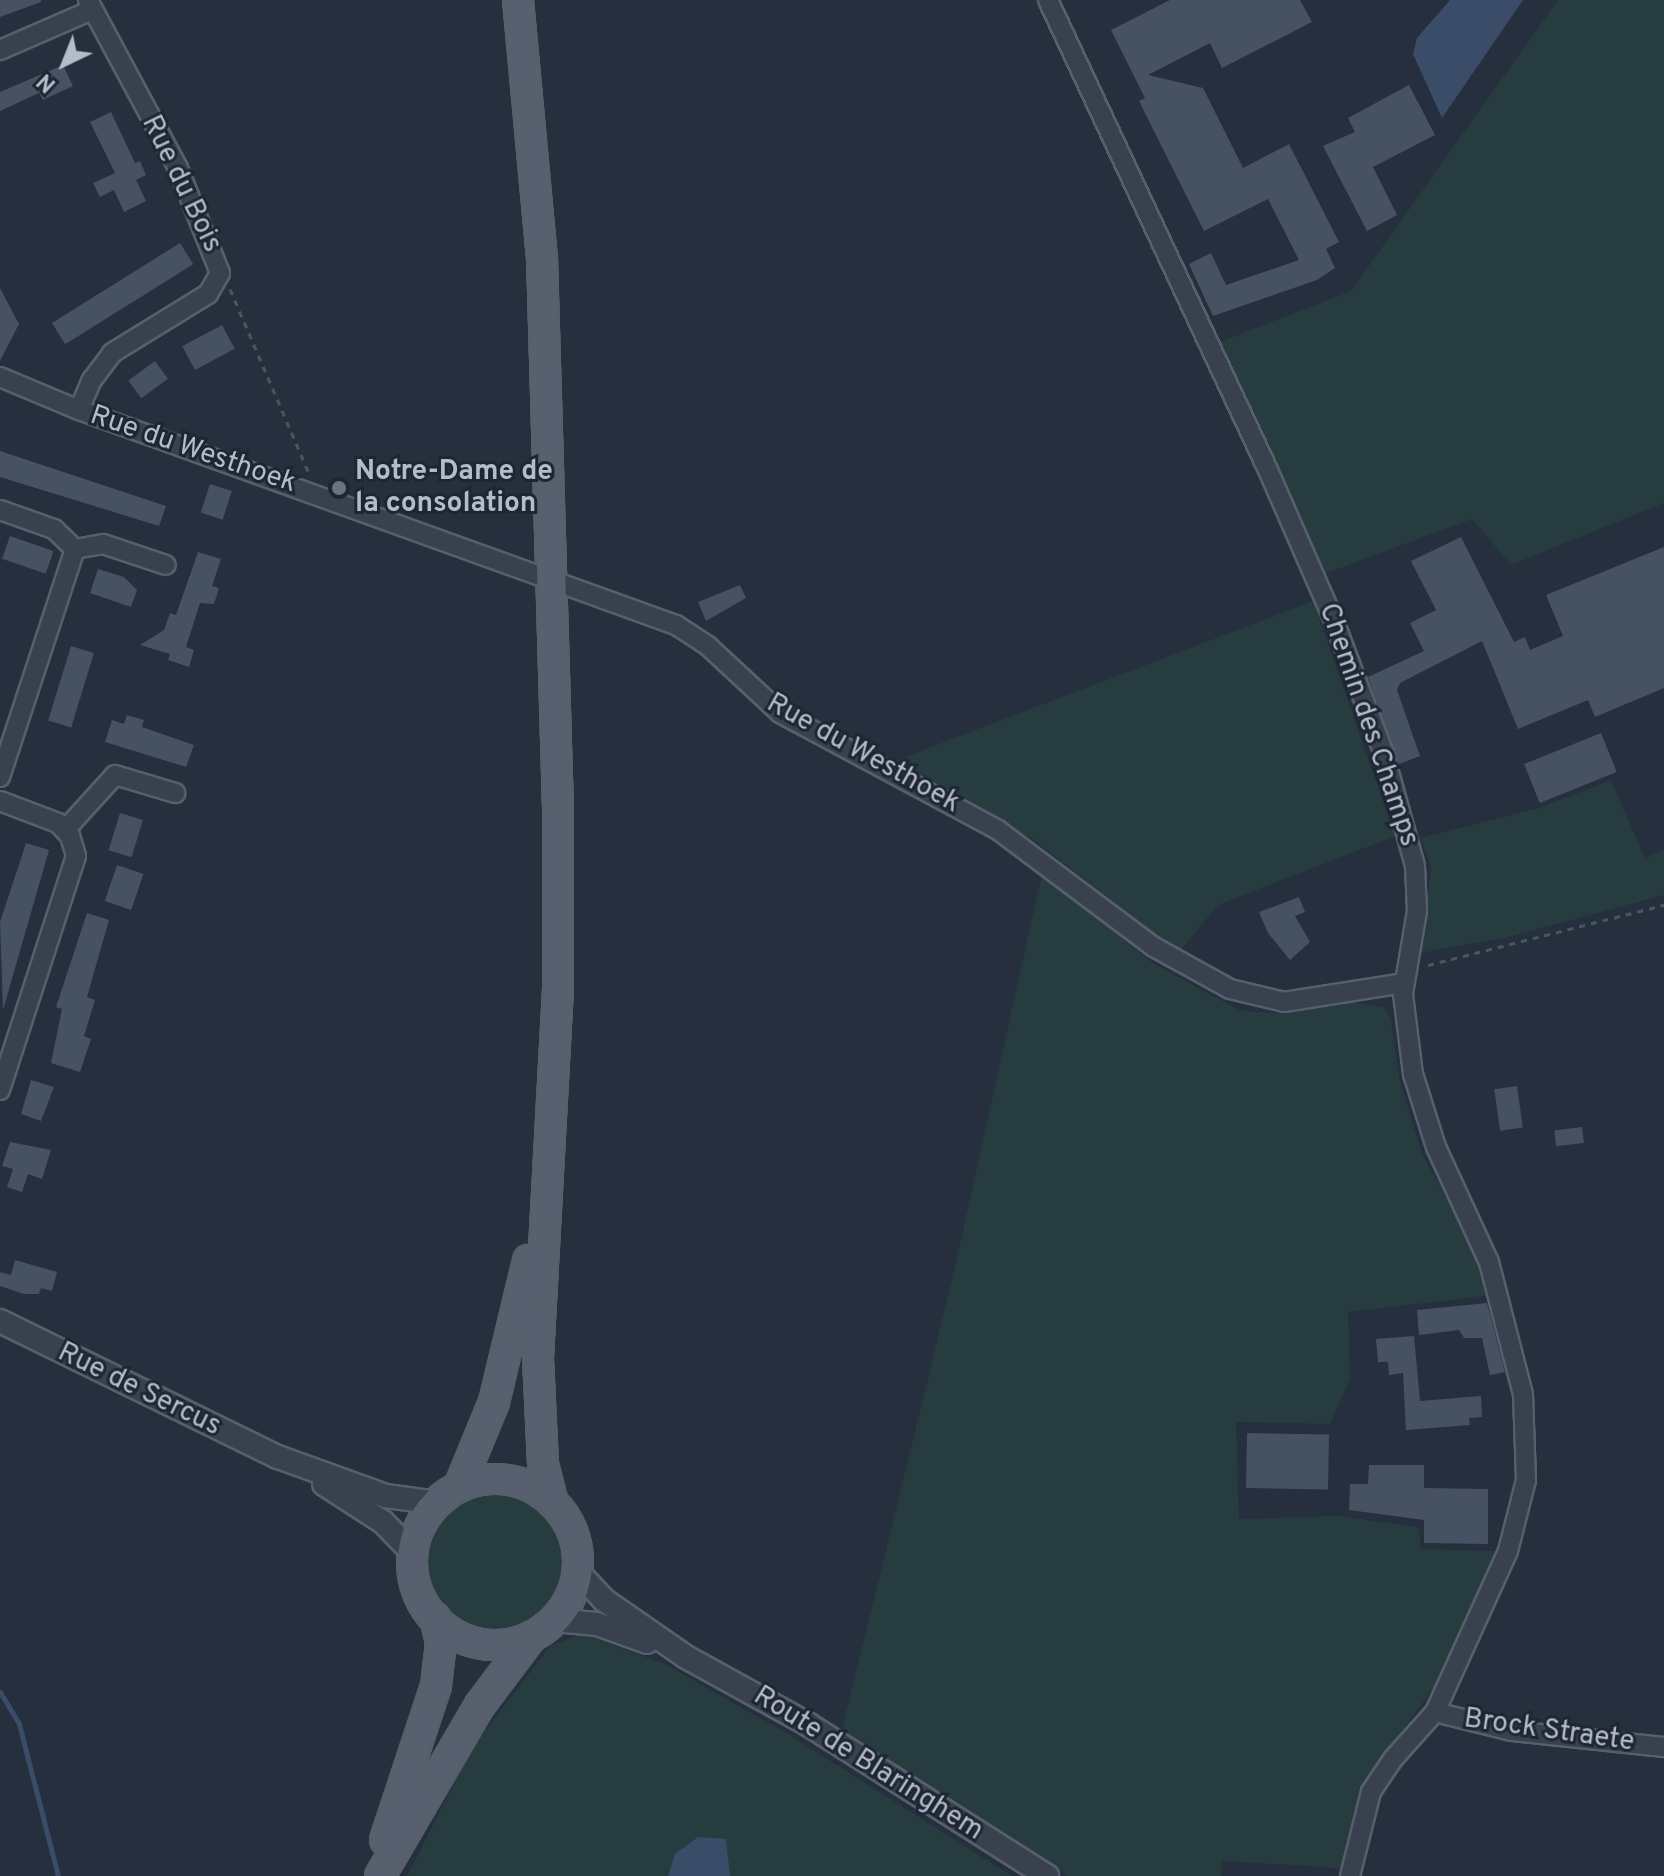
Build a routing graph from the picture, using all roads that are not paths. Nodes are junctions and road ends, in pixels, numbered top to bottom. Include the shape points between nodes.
1 (518, 0) edge
2 (1048, 0) edge
3 (90, 5) edge
4 (0, 50) edge
5 (0, 377) edge
6 (79, 410) junction
7 (0, 510) edge
8 (75, 549) junction
9 (166, 565) dead end
10 (551, 577) junction
11 (0, 777) edge
12 (175, 793) dead end
13 (0, 801) edge
14 (65, 830) junction
15 (1404, 983) junction
16 (6, 1055) edge
17 (0, 1090) edge
18 (547, 1153) junction
19 (0, 1321) edge
20 (278, 1457) junction
21 (448, 1495) junction
22 (553, 1503) junction
23 (413, 1553) junction
24 (577, 1571) junction
25 (435, 1618) junction
26 (543, 1628) junction
27 (686, 1657) junction
28 (1435, 1712) junction
29 (1664, 1747) edge
30 (377, 1876) edge
31 (1047, 1876) edge
32 (1350, 1876) edge

1 - 10 main road via 541,242
2 - 15 street, Chemin des Champs via 1178,272 1357,679 1415,866 1417,911
3 - 4 street
3 - 6 street, Rue du Bois via 178,168 219,262 220,278 208,294 112,353
5 - 6 street, Rue du Westhoek
6 - 10 street, Rue du Westhoek
7 - 8 street via 54,529
8 - 9 street via 103,544
8 - 11 street
10 - 15 street, Rue du Westhoek via 686,630 780,713 983,821 1060,872 1154,947 1215,982 1284,1002
10 - 18 main road via 560,900
12 - 14 street via 115,775
13 - 14 street
14 - 16 street via 75,864
15 - 28 street, Chemin des Champs via 1404,1024 1416,1086 1436,1147 1495,1281 1528,1429 1526,1480 1514,1534
16 - 17 street
18 - 21 main road via 505,1365 478,1450
18 - 22 main road via 538,1370 543,1464
19 - 20 street, Rue de Sercus
20 - 21 street, Rue de Sercus via 396,1499
20 - 23 street, Rue de Sercus via 383,1522
21 - 22 main road via 508,1480
21 - 23 main road via 422,1523
22 - 24 main road via 573,1534
23 - 25 main road via 417,1588
24 - 26 main road via 571,1594
24 - 27 street, Route de Blaringhem via 604,1600
25 - 26 main road via 457,1635 484,1644
25 - 30 main road via 441,1653 433,1698
26 - 27 street, Route de Blaringhem via 609,1627
26 - 30 main road via 480,1705
27 - 31 street, Route de Blaringhem via 809,1725
28 - 29 street, Brock Straete via 1512,1731
28 - 32 street, Chemin des Champs via 1371,1792

